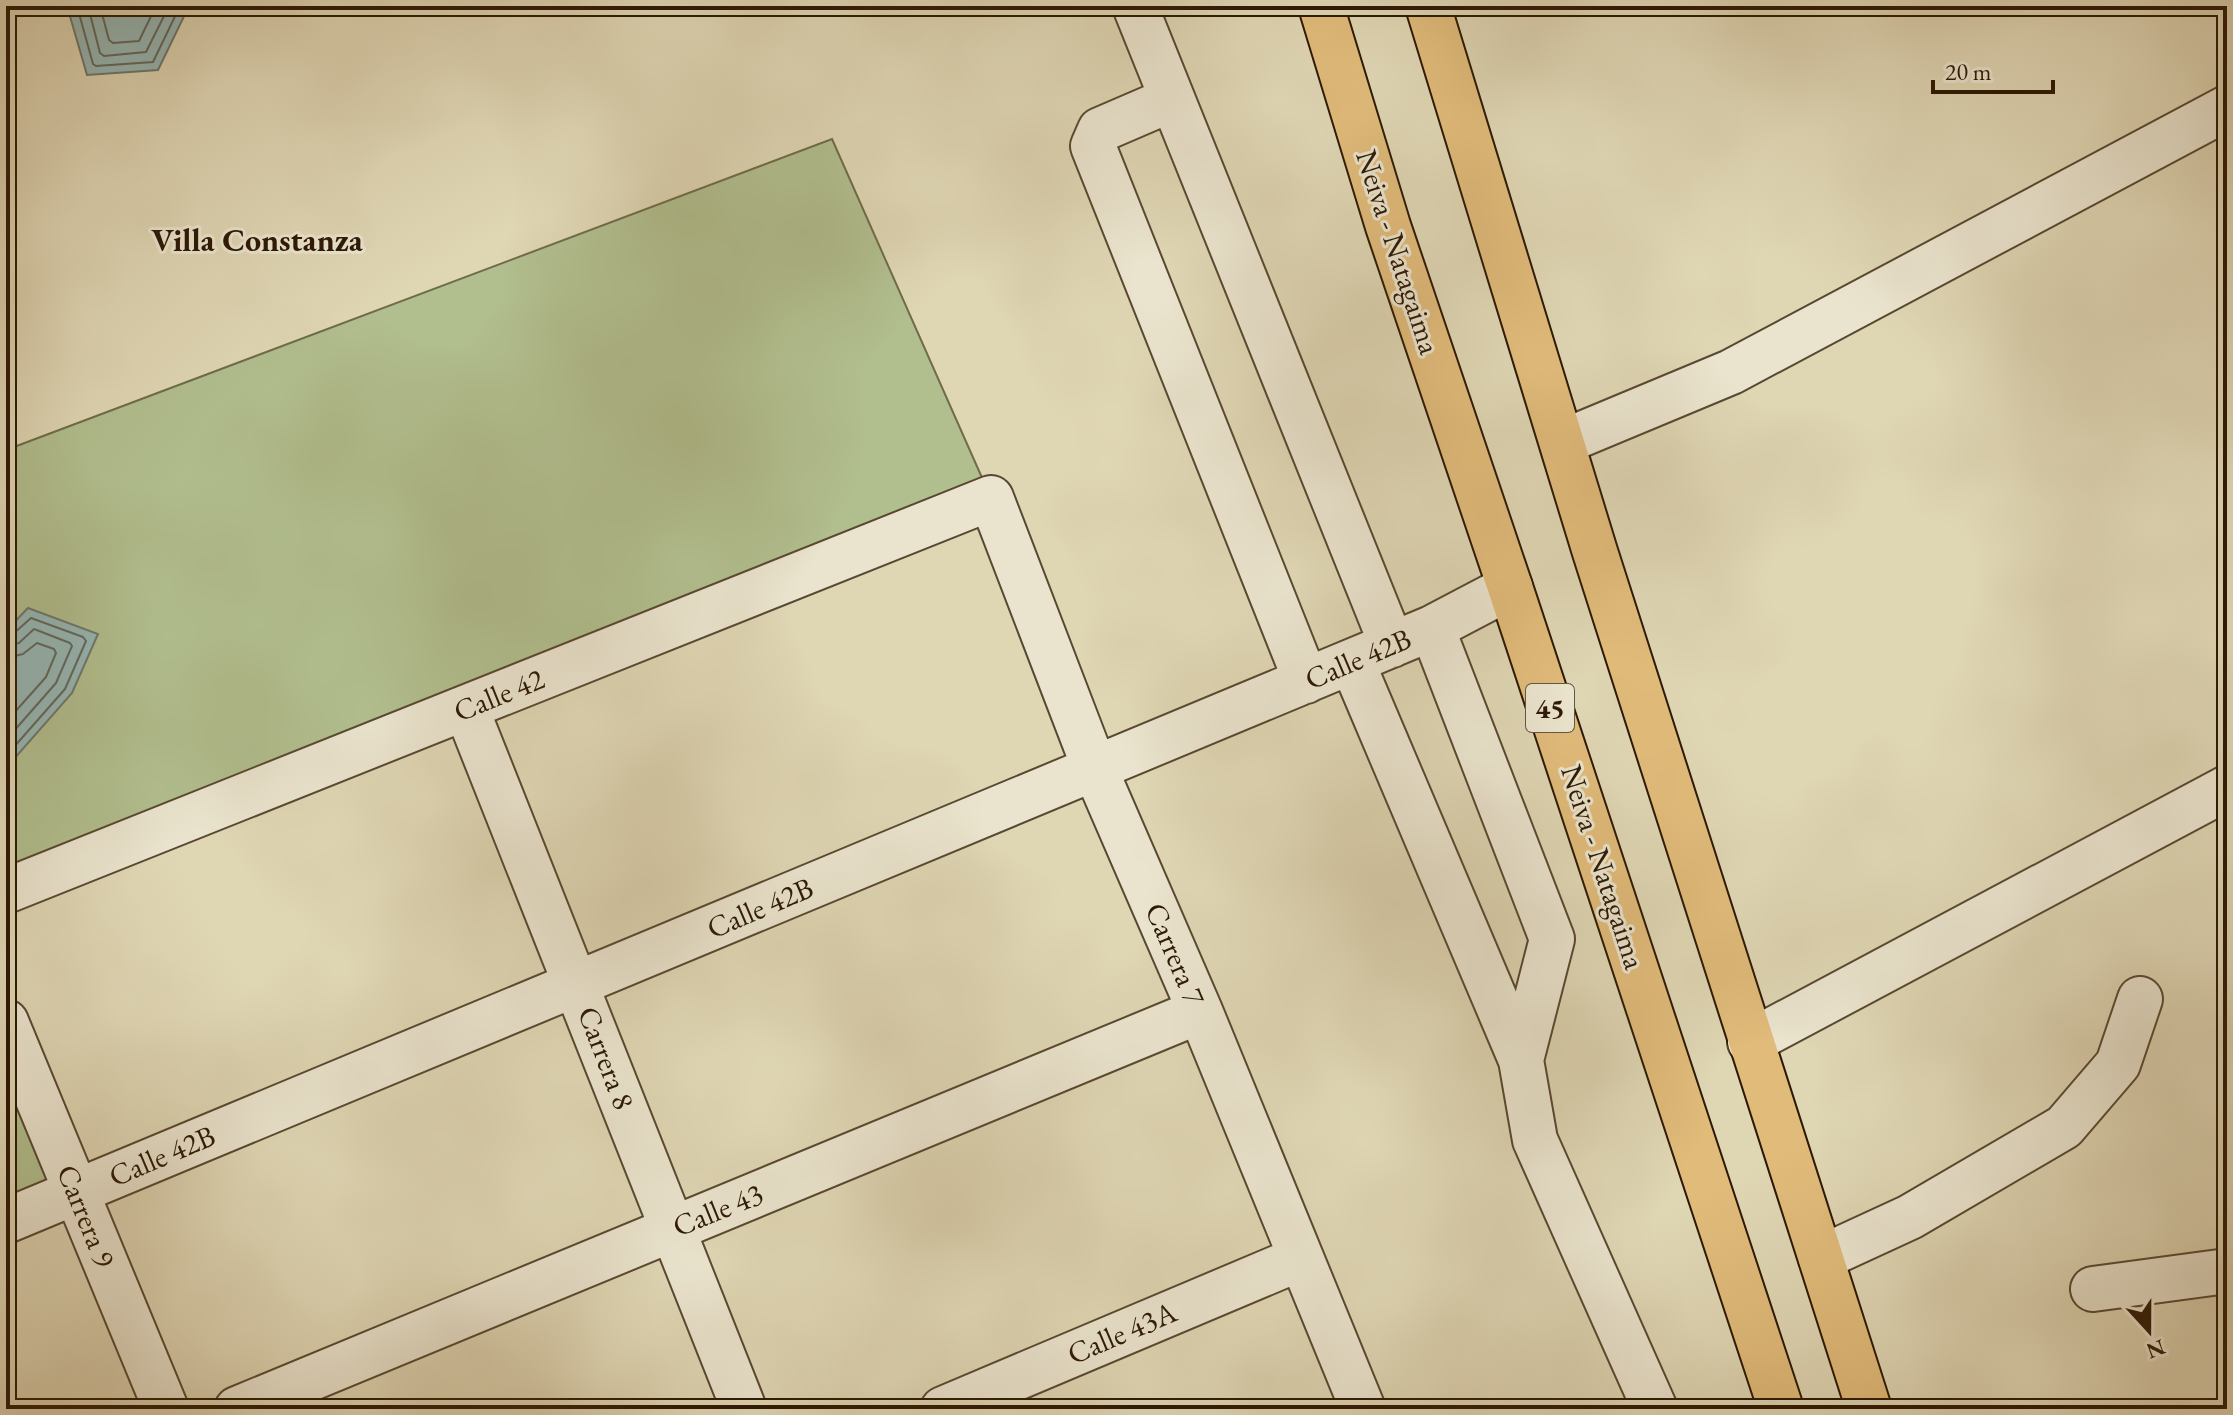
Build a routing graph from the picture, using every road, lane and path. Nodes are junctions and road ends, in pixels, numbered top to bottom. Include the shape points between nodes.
1 (1135, 6) edge
2 (1321, 6) edge
3 (1428, 6) edge
4 (1172, 99) junction
5 (2227, 108) edge
6 (1563, 442) junction
7 (991, 498) joint
8 (1510, 587) junction
9 (1432, 628) junction
10 (1392, 645) junction
11 (1352, 662) junction
12 (1306, 681) junction
13 (466, 708) junction
14 (1095, 769) junction
15 (2227, 788) edge
16 (6, 891) edge
17 (577, 984) junction
18 (2140, 999) dead end
19 (1200, 1011) junction
20 (6, 1022) edge
21 (1750, 1042) junction
22 (1521, 1060) junction
23 (76, 1192) junction
24 (6, 1221) edge
25 (673, 1229) junction
26 (1301, 1258) junction
27 (1821, 1258) junction
28 (2227, 1271) edge
29 (2093, 1289) dead end
30 (166, 1409) edge
31 (237, 1409) edge
32 (744, 1409) edge
33 (943, 1409) edge
34 (1363, 1409) edge
35 (1655, 1409) edge
36 (1781, 1409) edge
37 (1869, 1409) edge

1 - 4 street
2 - 8 highway, Neiva - Natagaima / 45 via 1388,226
3 - 6 highway
4 - 10 street
4 - 12 street via 1100,130 1093,146
5 - 6 street via 1731,372
6 - 21 highway
7 - 13 street, Calle 42
7 - 14 street, Carrera 7
8 - 9 street, Calle 42B
8 - 36 highway, Neiva - Natagaima / 45
9 - 10 street, Calle 42B
9 - 22 street via 1552,939
10 - 11 street, Calle 42B
11 - 12 street, Calle 42B
11 - 22 street
12 - 14 street, Calle 42B
13 - 16 street, Calle 42
13 - 17 street, Carrera 8
14 - 17 street, Calle 42B
14 - 19 street, Carrera 7
15 - 21 street
17 - 23 street, Calle 42B
17 - 25 street, Carrera 8
18 - 27 street via 2118,1064 2064,1127 1910,1217
19 - 25 street, Calle 43
19 - 26 street, Carrera 7
20 - 23 street, Carrera 9
21 - 27 highway
22 - 35 street via 1535,1140
23 - 24 street, Calle 42B
23 - 30 street, Carrera 9
25 - 31 street, Calle 43
25 - 32 street, Carrera 8
26 - 33 street, Calle 43A
26 - 34 street, Carrera 7
27 - 37 highway
28 - 29 street

